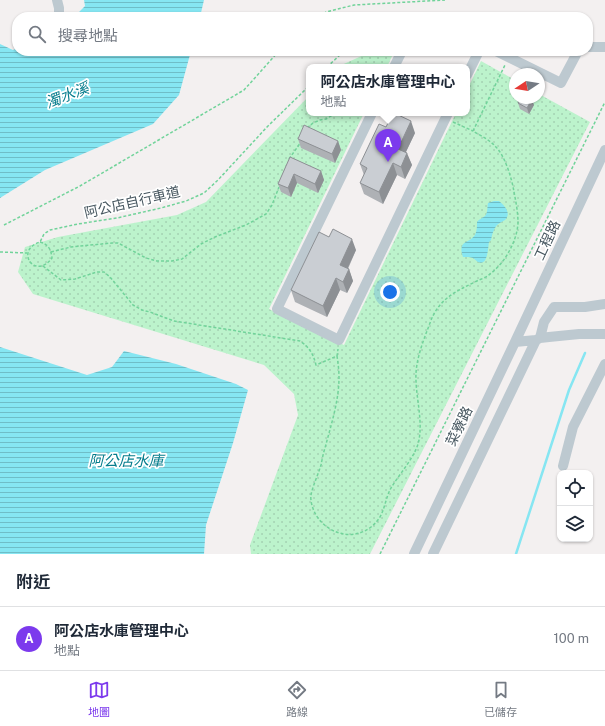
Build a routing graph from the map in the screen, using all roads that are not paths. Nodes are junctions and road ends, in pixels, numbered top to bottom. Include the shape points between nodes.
1 (58, 0) edge
2 (59, 12) edge
3 (593, 47) edge
4 (605, 47) edge
5 (476, 56) edge
6 (505, 56) edge
7 (575, 56) edge
8 (470, 69) edge
9 (371, 116) edge
10 (447, 116) edge
11 (605, 150) edge
12 (605, 304) edge
13 (605, 334) edge
14 (541, 338) junction
15 (515, 342) junction
16 (605, 364) edge
17 (563, 466) dead end
18 (414, 554) edge
19 (433, 554) edge

1 - 2 street
3 - 4 street
5 - 8 street
6 - 7 street via 561,83
9 - 10 street via 277,309 339,340
11 - 15 street, 工程路
12 - 14 street via 585,308 554,308 544,322
13 - 14 street
14 - 15 street
14 - 19 street
15 - 18 street, 菜寮路
16 - 17 street via 573,427

